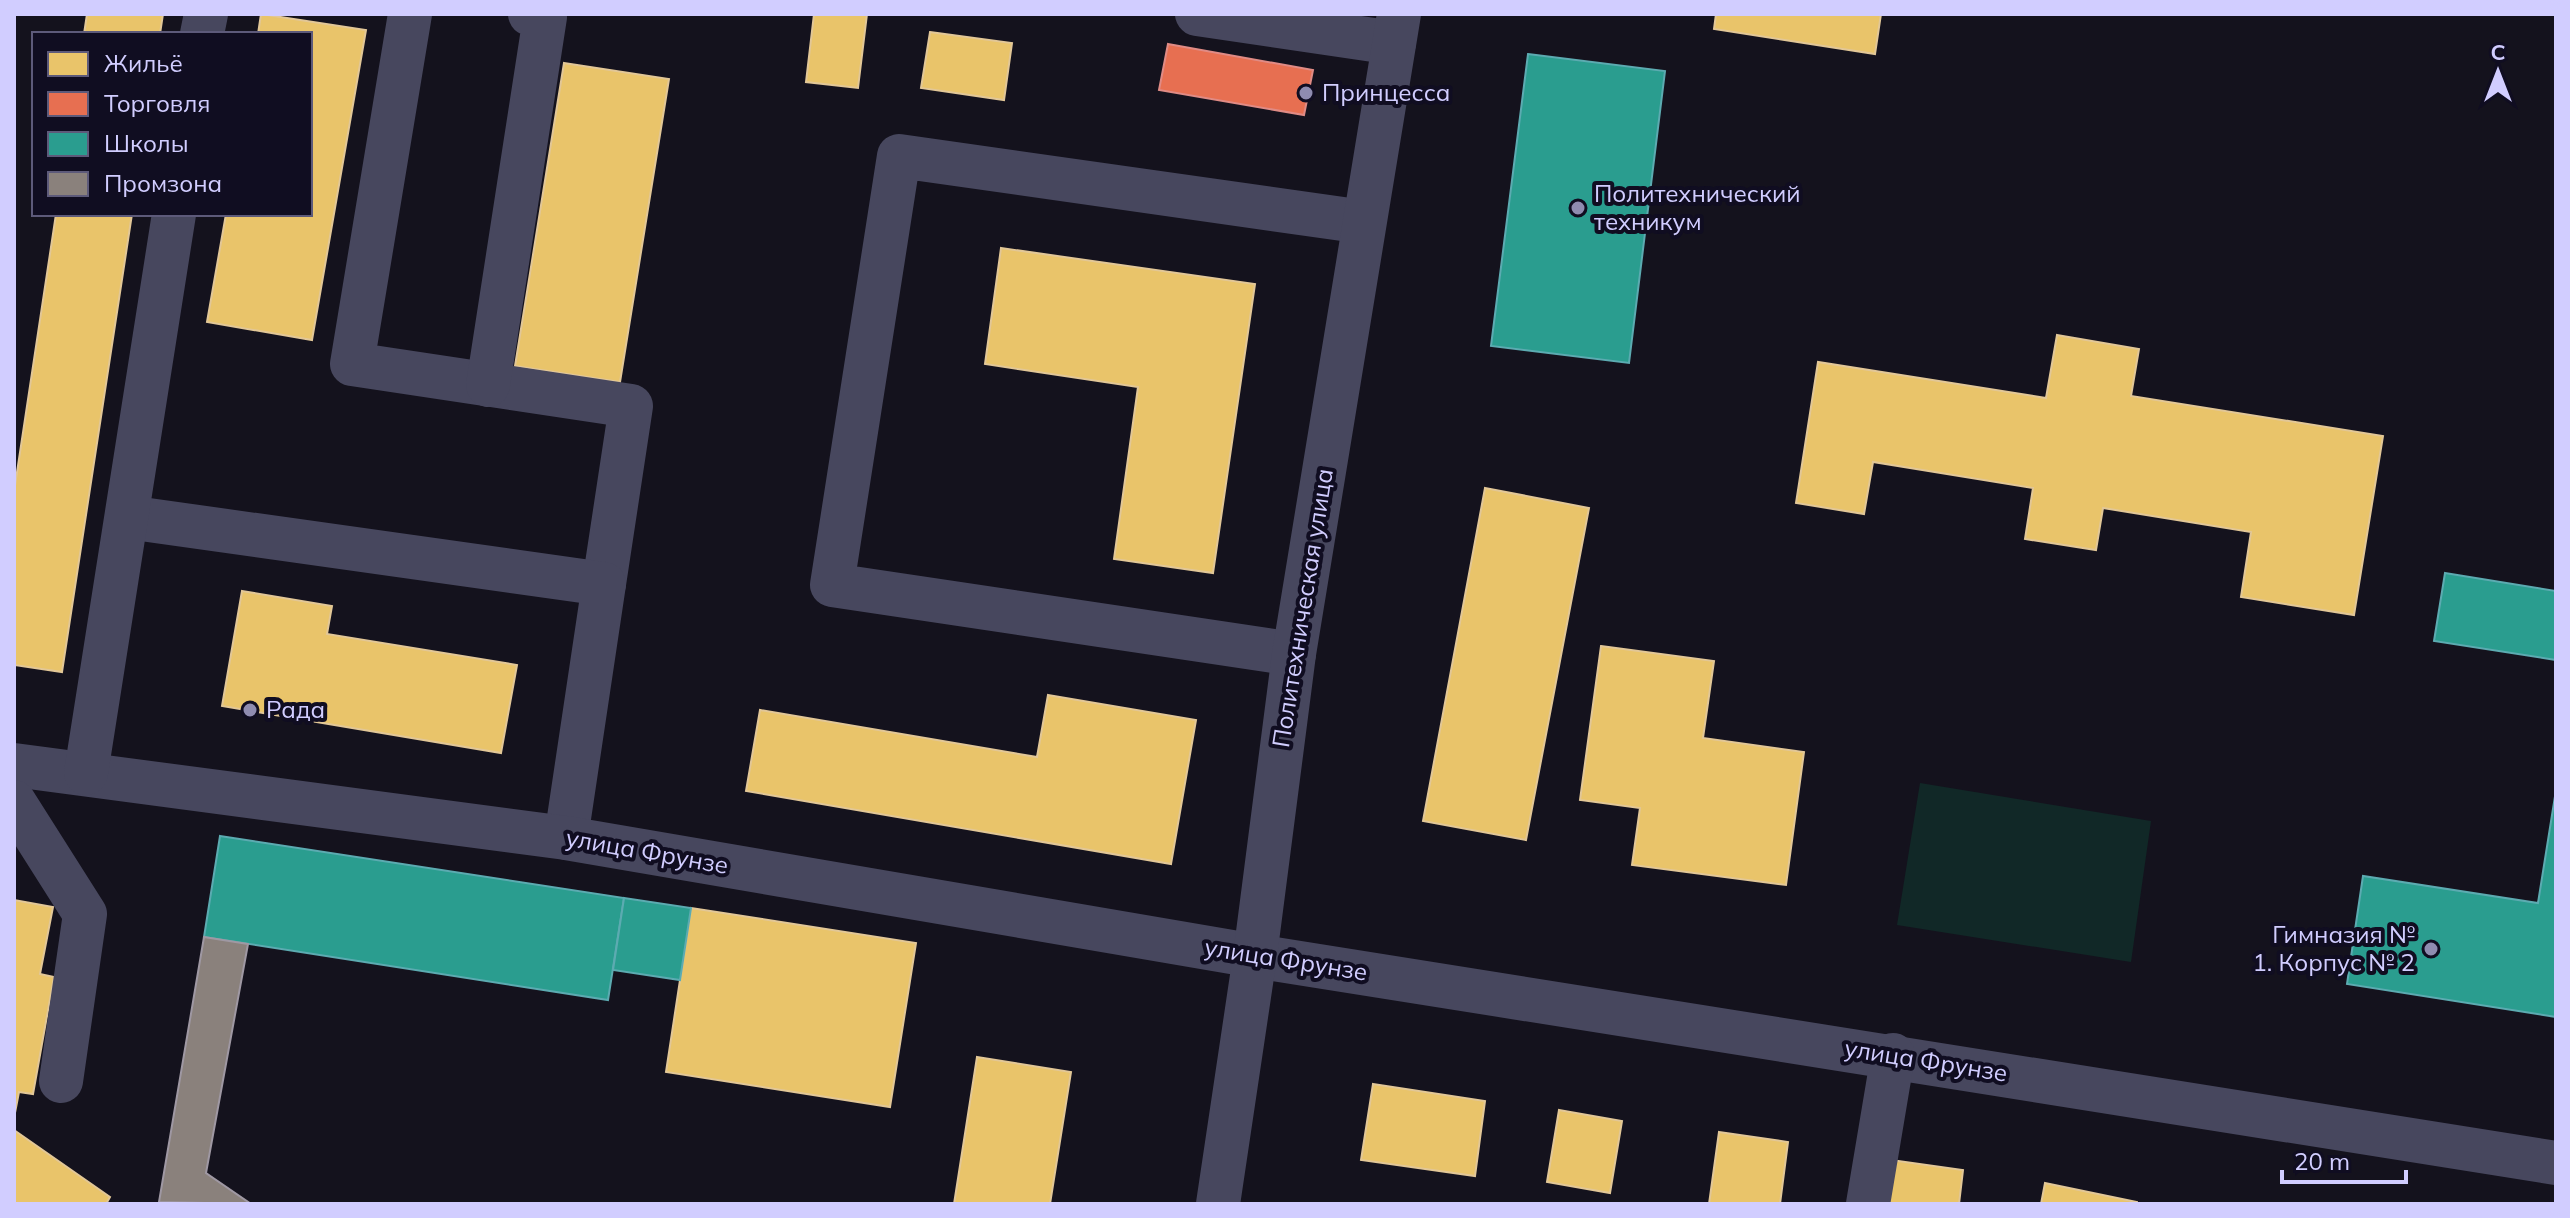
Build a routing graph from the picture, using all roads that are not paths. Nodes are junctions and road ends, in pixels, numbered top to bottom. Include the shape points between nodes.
1 (410, 14) edge
2 (530, 14) edge
3 (1197, 14) edge
4 (1397, 29) edge
5 (174, 216) edge
6 (1364, 222) junction
7 (488, 385) junction
8 (127, 517) junction
9 (604, 584) junction
10 (1294, 654) junction
11 (14, 765) edge
12 (86, 773) junction
13 (14, 802) edge
14 (566, 838) junction
15 (1255, 956) junction
16 (1893, 1055) junction
17 (61, 1081) dead end
18 (2556, 1163) edge
19 (1218, 1204) edge
20 (1868, 1204) edge

1 - 7 street via 352,364
2 - 7 street via 545,17
3 - 4 street
4 - 6 street, Политехническая улица
5 - 8 street
6 - 10 street, Политехническая улица
6 - 10 street via 899,156 832,585
7 - 9 street via 631,406
8 - 9 street
8 - 12 street
9 - 14 street
10 - 15 street, Политехническая улица
11 - 12 street, улица Фрунзе
12 - 14 street, улица Фрунзе
13 - 17 street via 85,914
14 - 15 street, улица Фрунзе
15 - 16 street, улица Фрунзе
15 - 19 street, Политехническая улица
16 - 18 street, улица Фрунзе
16 - 20 street

